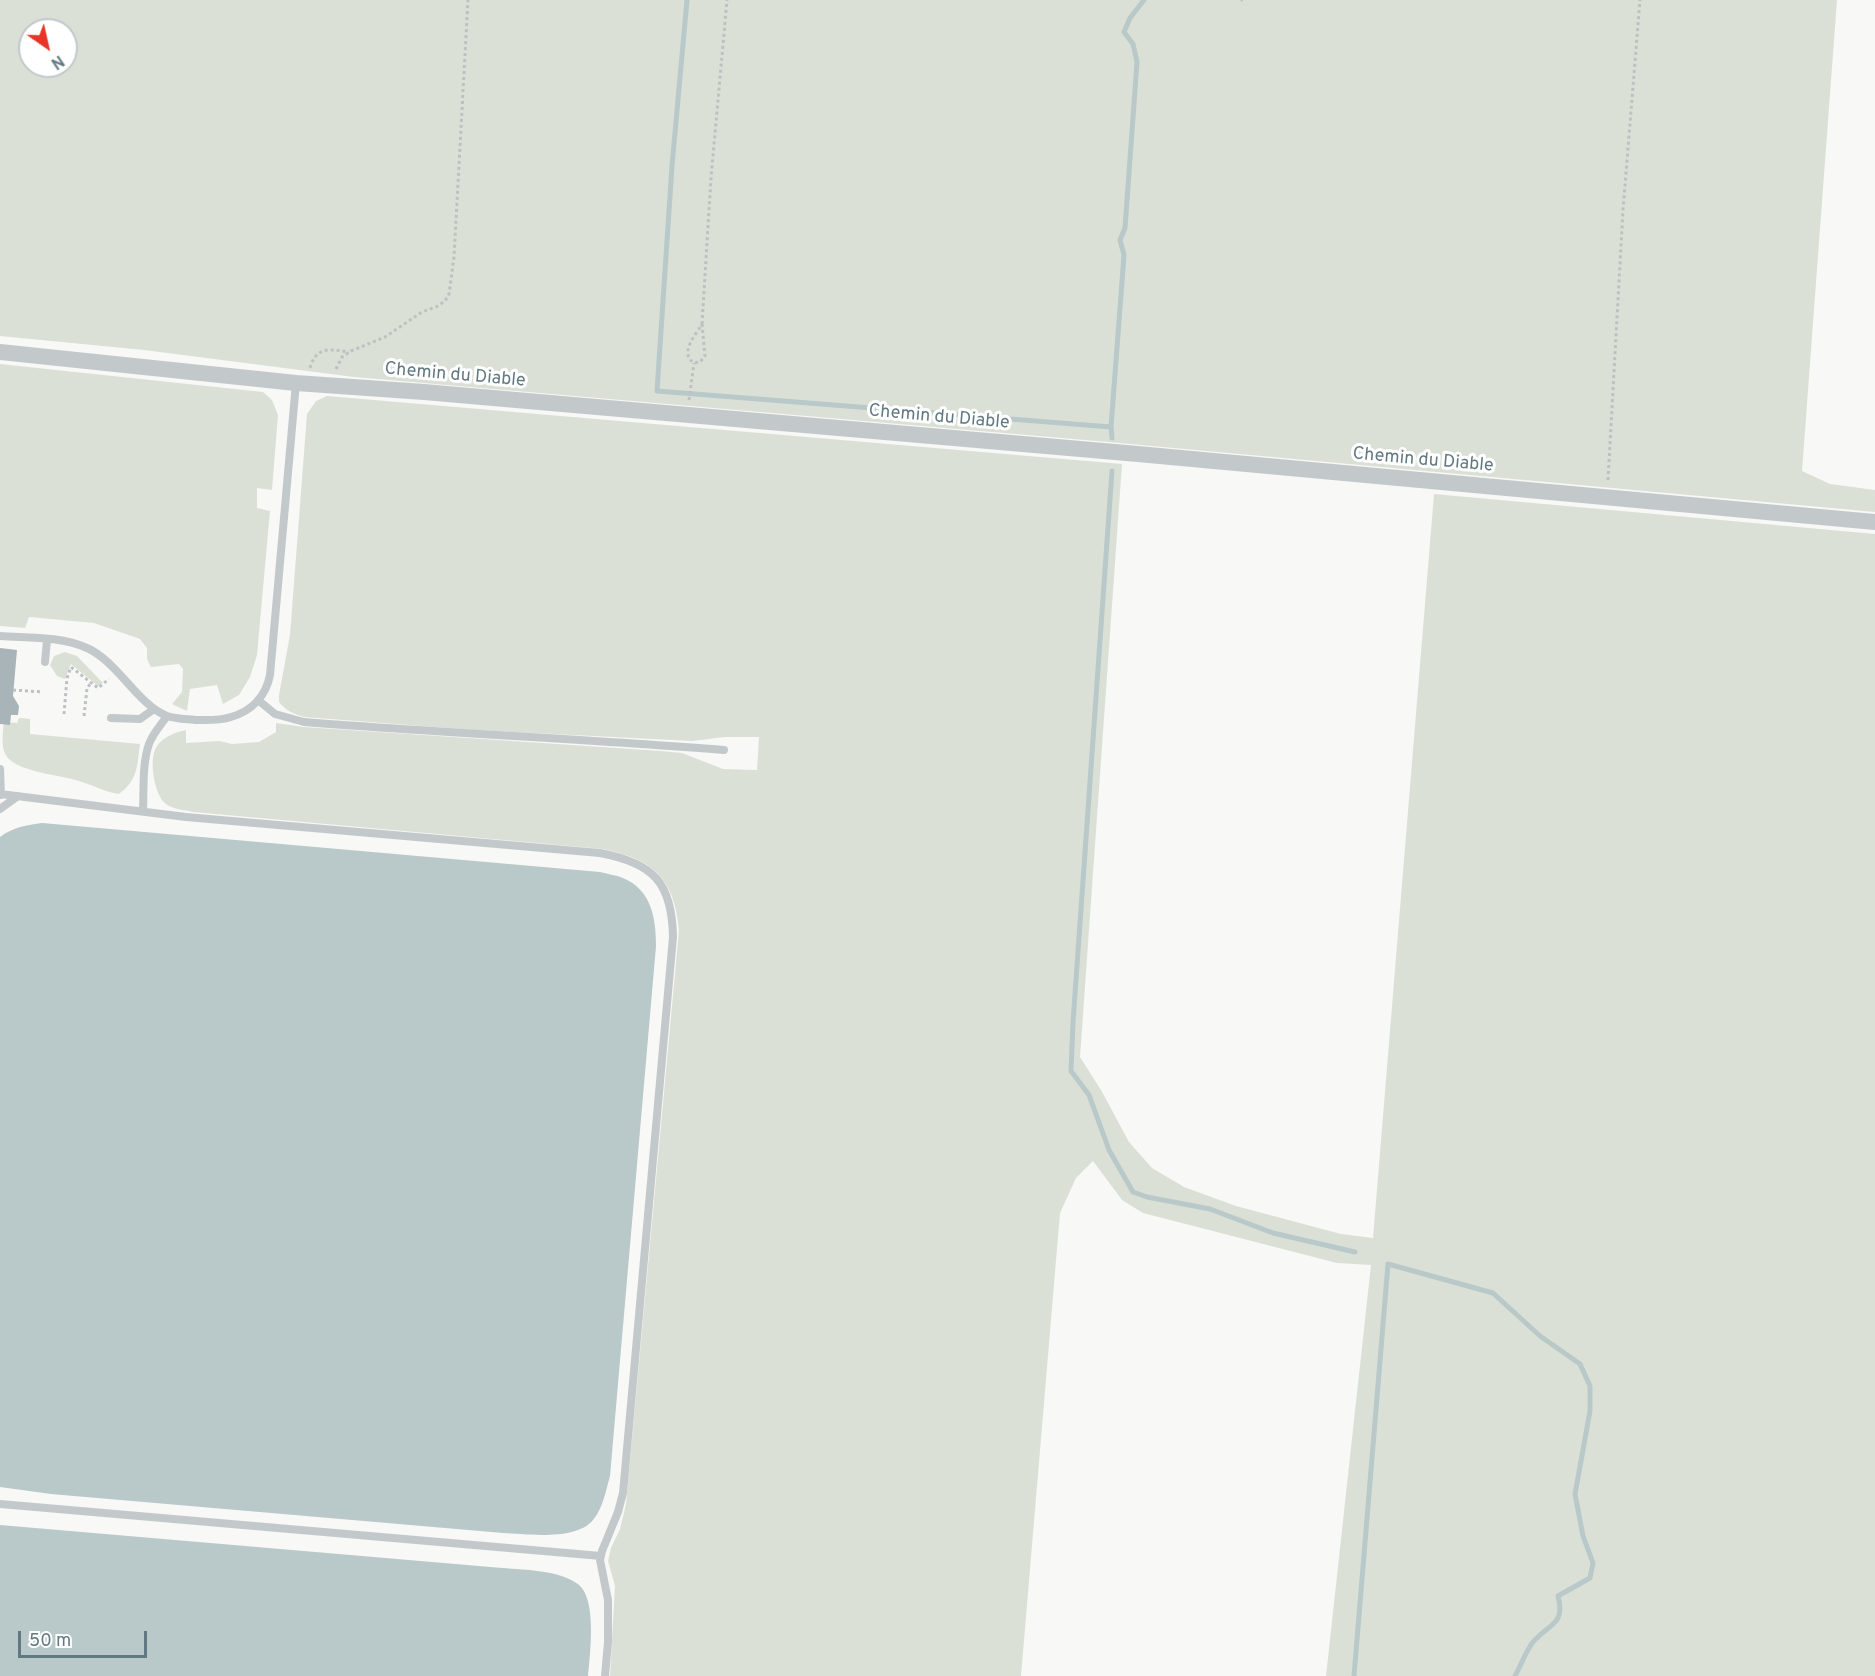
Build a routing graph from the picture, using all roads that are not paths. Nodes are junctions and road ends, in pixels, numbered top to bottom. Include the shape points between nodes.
1 (0, 352) edge
2 (301, 383) junction
3 (1875, 522) edge
4 (0, 636) edge
5 (47, 640) junction
6 (45, 662) dead end
7 (258, 700) junction
8 (154, 708) junction
9 (167, 716) junction
10 (111, 718) dead end
11 (724, 750) dead end
12 (0, 770) edge
13 (1, 794) edge
14 (18, 796) junction
15 (0, 809) edge
16 (143, 810) junction
17 (0, 1504) edge
18 (601, 1556) junction
19 (605, 1676) edge

1 - 2 street, Chemin du Diable
2 - 3 street, Chemin du Diable
2 - 7 lane via 270,675
4 - 5 lane
5 - 6 lane
5 - 8 lane via 67,641 102,657
7 - 9 lane via 226,719
7 - 11 lane via 275,714 304,722
8 - 9 lane
8 - 10 lane via 140,719
9 - 16 lane via 149,744
12 - 13 lane
13 - 14 lane
14 - 15 lane
14 - 16 lane
16 - 18 lane via 600,853 635,862 665,890 673,937 623,1493
17 - 18 lane
18 - 19 lane via 608,1600

